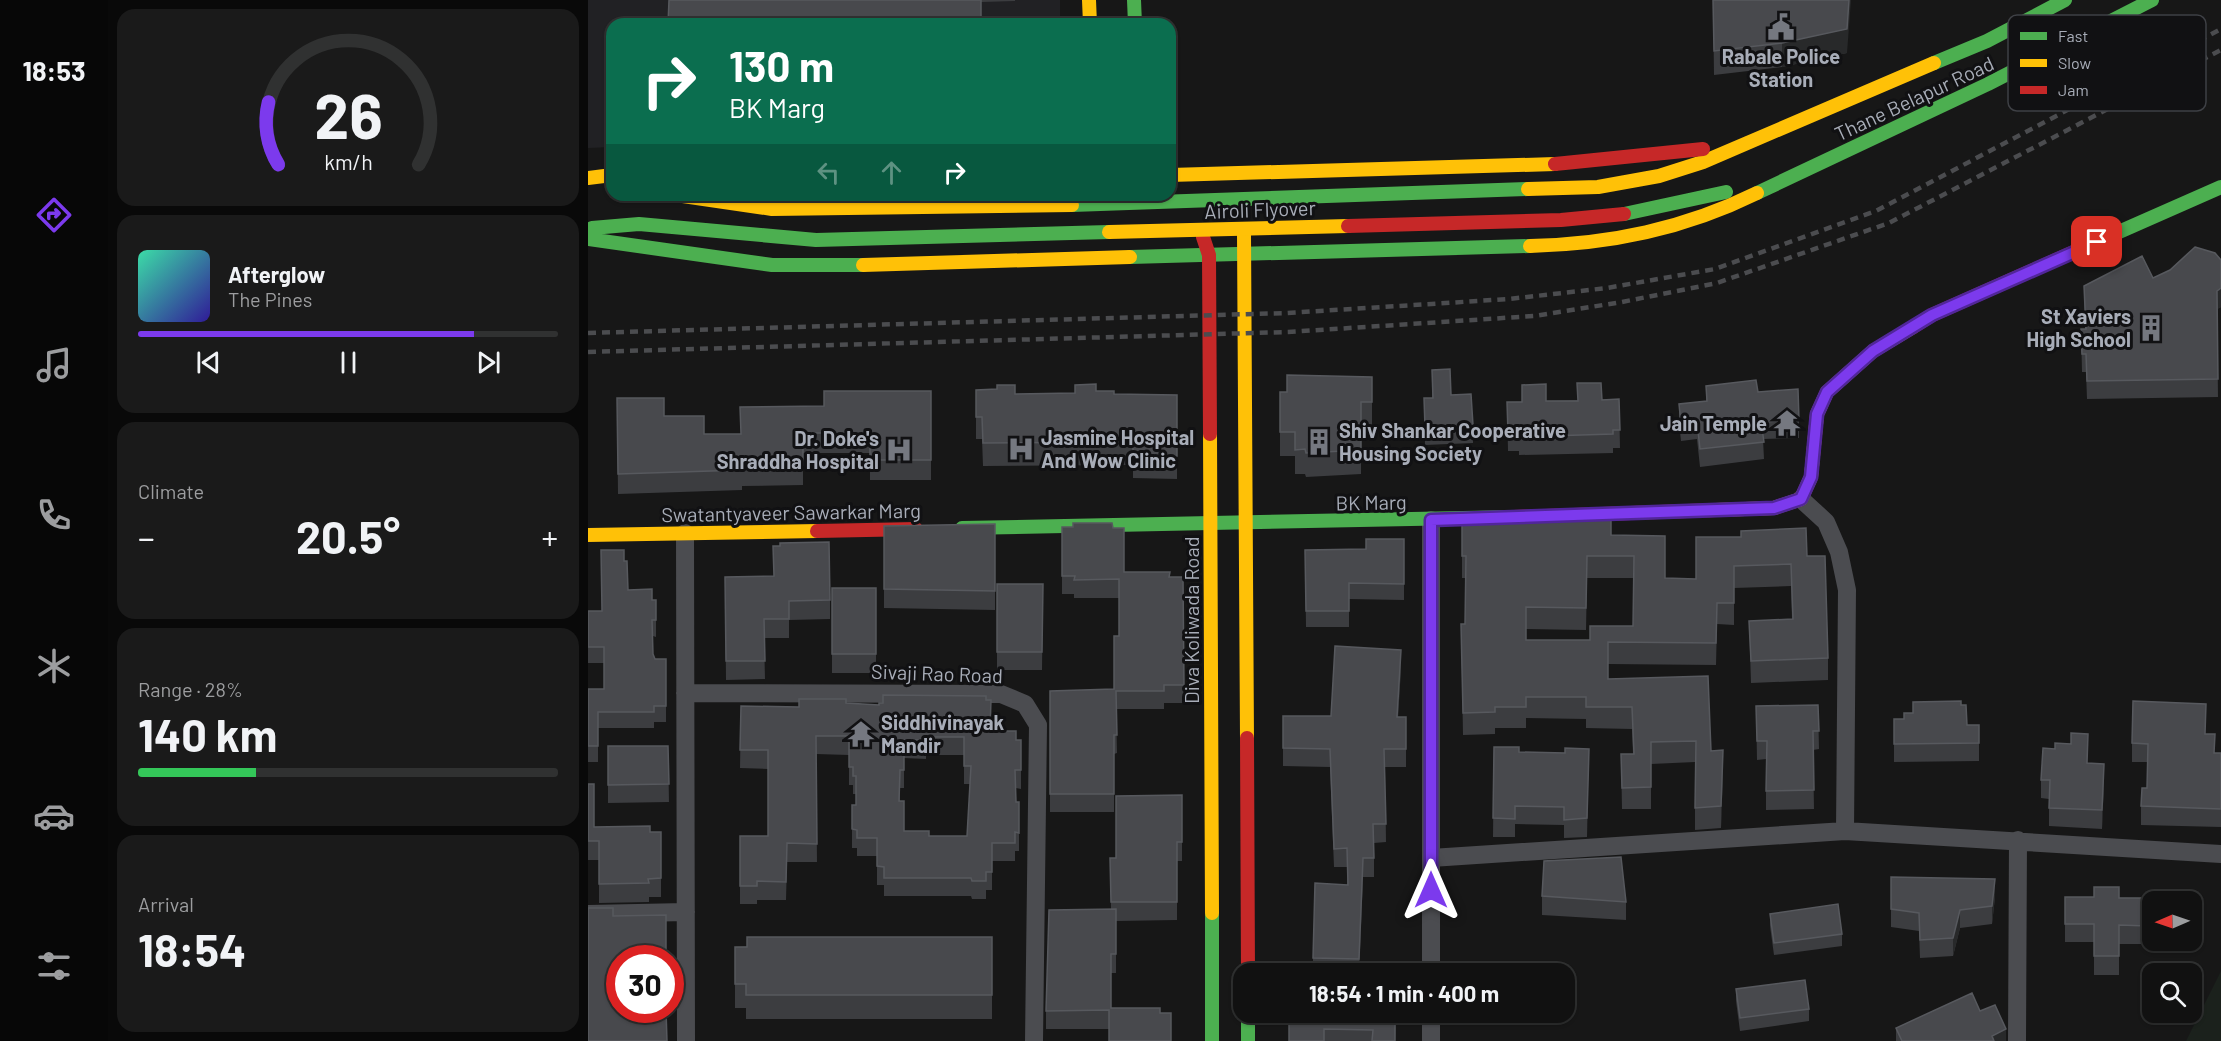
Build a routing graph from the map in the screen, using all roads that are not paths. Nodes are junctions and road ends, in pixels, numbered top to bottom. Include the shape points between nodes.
1 (1089, 0) edge
2 (1134, 0) edge
3 (2065, 0) edge
4 (2152, 0) edge
5 (2036, 15) edge
6 (2124, 15) edge
7 (1090, 18) edge
8 (1135, 18) edge
9 (2008, 30) edge
10 (2008, 76) edge
11 (1768, 134) junction
12 (1176, 175) edge
13 (606, 176) edge
14 (1785, 177) junction
15 (588, 178) edge
16 (2221, 187) edge
17 (588, 189) edge
18 (606, 190) edge
19 (1176, 193) edge
20 (1243, 198) junction
21 (717, 201) edge
22 (1190, 202) junction
23 (588, 228) edge
24 (588, 239) edge
25 (1245, 254) junction
26 (1209, 255) junction
27 (1801, 499) junction
28 (1431, 520) junction
29 (1246, 523) junction
30 (1210, 524) junction
31 (953, 528) edge
32 (929, 529) edge
33 (685, 533) junction
34 (588, 535) edge
35 (686, 693) junction
36 (1845, 831) junction
37 (2018, 840) junction
38 (2221, 854) edge
39 (1431, 858) junction
40 (686, 912) junction
41 (588, 914) edge
42 (1248, 963) edge
43 (1431, 963) edge
44 (1248, 1023) edge
45 (1431, 1023) edge
46 (686, 1041) edge
47 (1034, 1041) edge
48 (1212, 1041) edge
49 (1248, 1041) edge
50 (1431, 1041) edge
51 (2017, 1041) edge

1 - 7 main road
2 - 8 main road
3 - 5 main road, Thane Belapur Road
4 - 6 main road, Thane Belapur Road
9 - 11 main road, Thane Belapur Road
10 - 14 main road, Thane Belapur Road
11 - 12 main road, Airoli Flyover via 1699,150 1618,160
11 - 20 main road via 1692,166 1598,188
13 - 15 main road
14 - 23 main road, Airoli Flyover, bridge via 1624,214 1562,220 816,240 636,224
14 - 25 main road via 1717,212 1603,242
16 - 27 main road via 1932,315 1873,351 1827,392 1817,414 1811,477
17 - 18 main road
19 - 22 main road
20 - 22 main road
20 - 25 main road
21 - 22 main road via 814,210
22 - 26 main road, Diva Koliwada Road
24 - 26 main road via 772,265
25 - 26 main road
25 - 29 main road
26 - 30 main road, Diva Koliwada Road
27 - 28 main road, BK Marg via 1774,508
27 - 36 street via 1826,522 1839,552 1847,590
28 - 29 main road, BK Marg
28 - 39 street
29 - 30 main road
29 - 42 main road
30 - 31 main road
30 - 48 main road, Diva Koliwada Road
32 - 33 main road, Swatantyaveer Sawarkar Marg
33 - 34 main road, Swatantyaveer Sawarkar Marg
33 - 35 street
35 - 40 street
35 - 47 street, Sivaji Rao Road via 1001,694 1026,704 1038,725
36 - 37 street
36 - 39 street
37 - 38 street
37 - 51 street
39 - 43 street
40 - 41 street
40 - 46 street
44 - 49 main road
45 - 50 street

